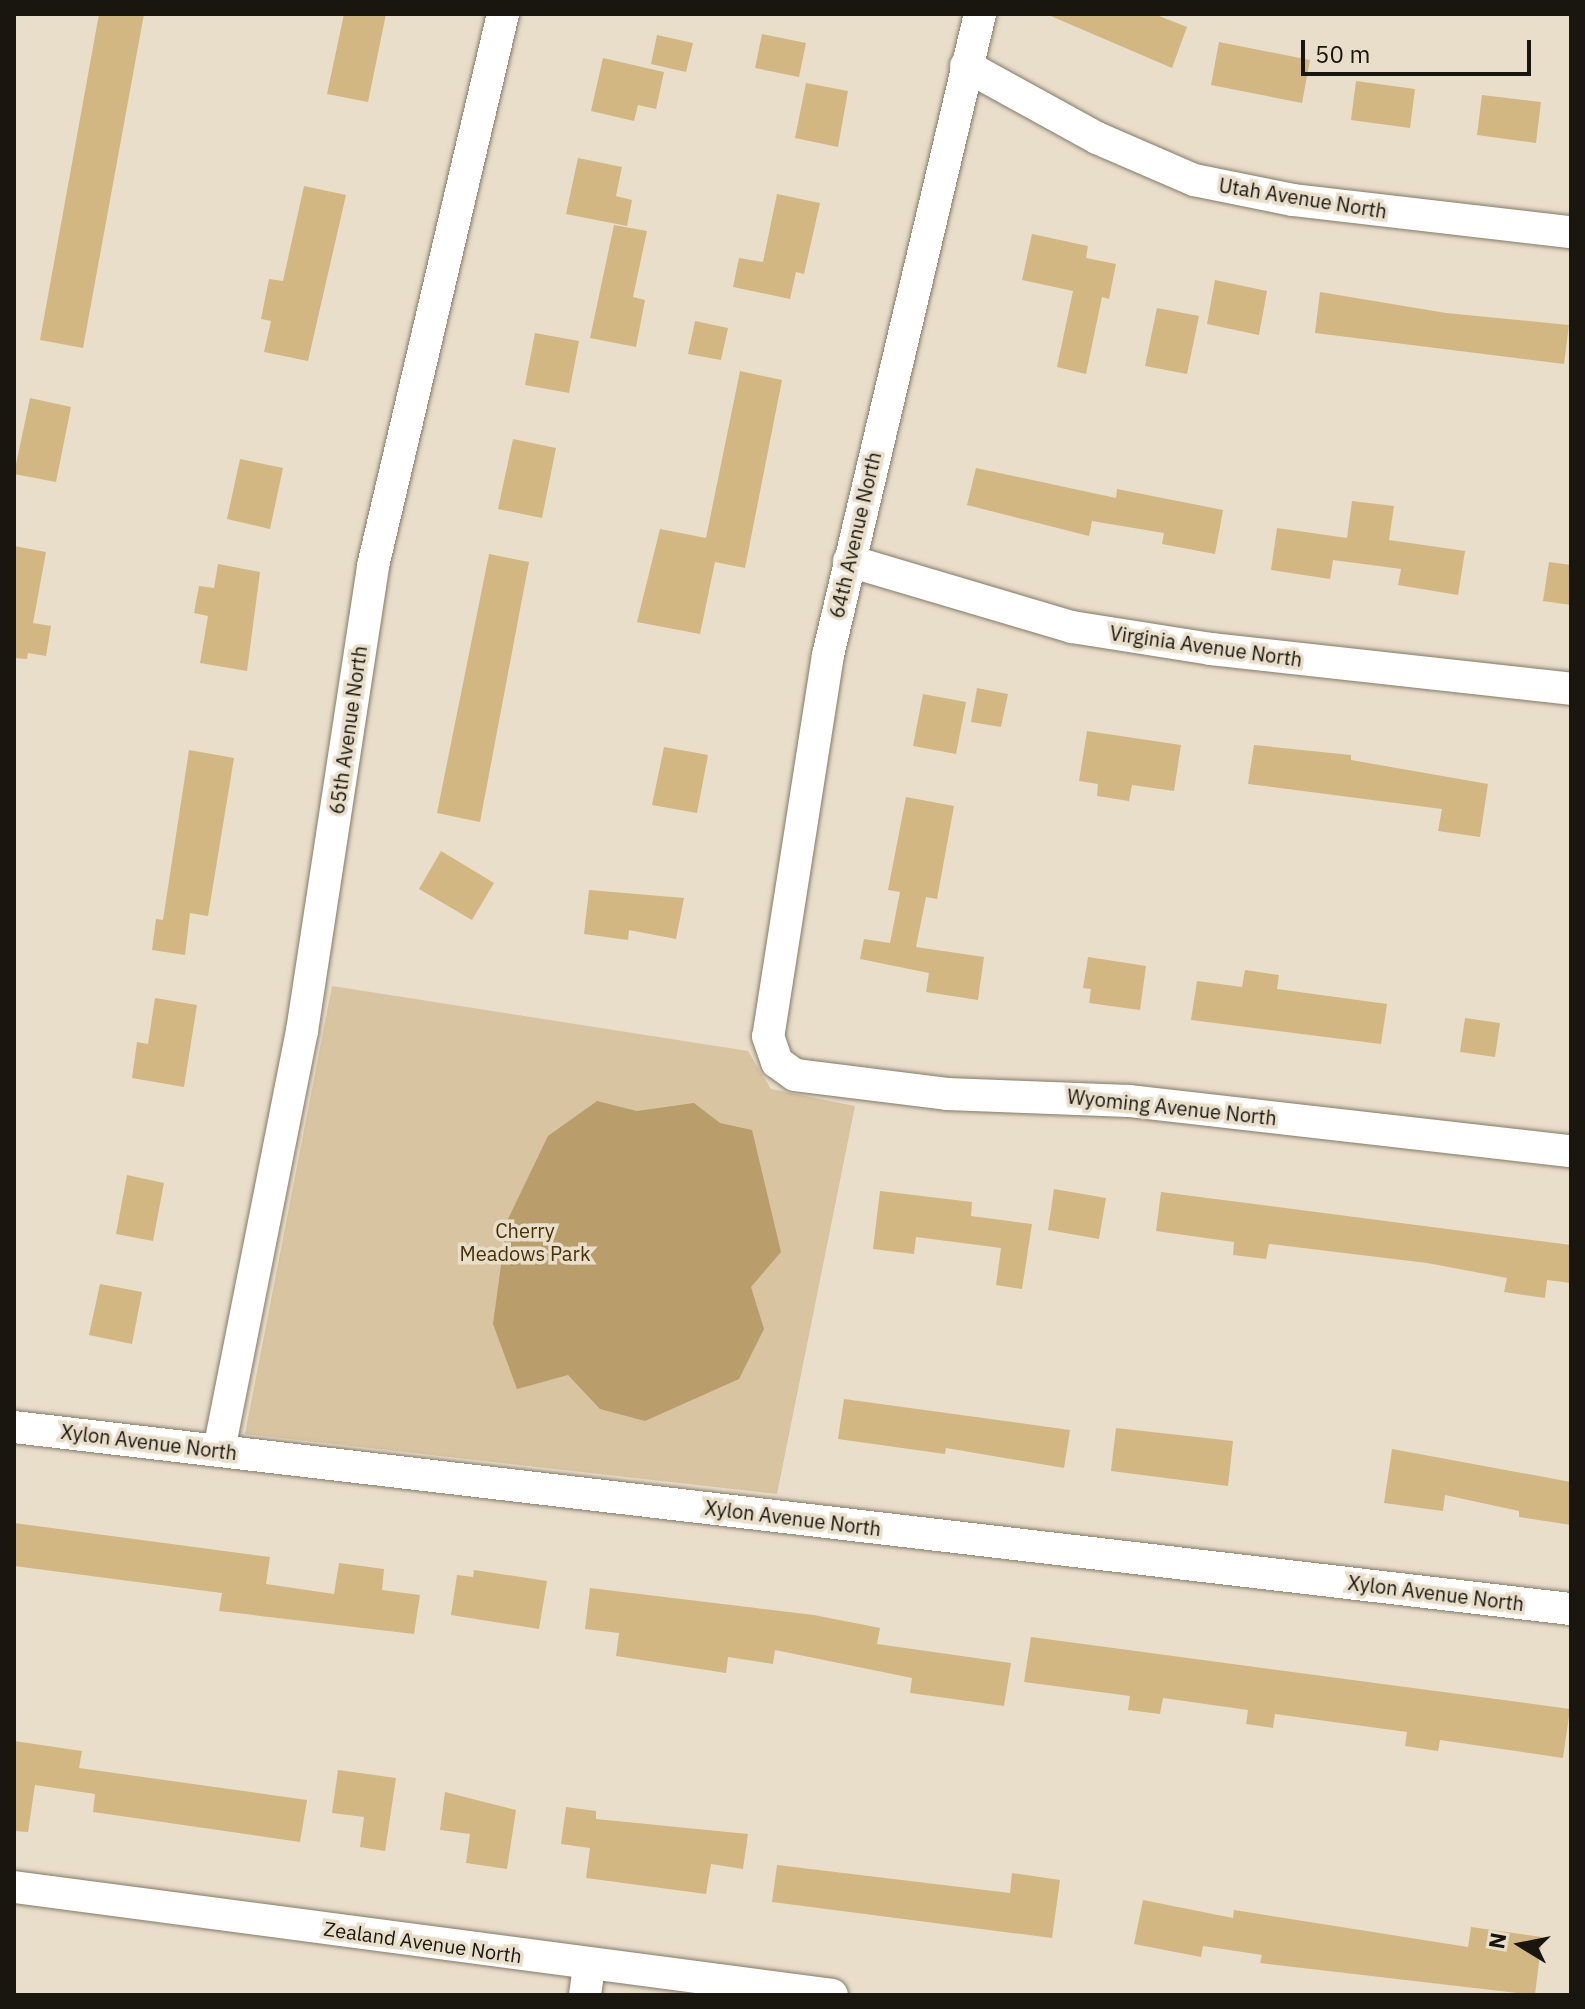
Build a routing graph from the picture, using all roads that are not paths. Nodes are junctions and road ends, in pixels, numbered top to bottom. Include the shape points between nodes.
1 (503, 14) edge
2 (980, 14) edge
3 (966, 66) junction
4 (1571, 232) edge
5 (849, 561) junction
6 (1571, 689) edge
7 (777, 1062) joint
8 (1571, 1151) edge
9 (14, 1427) edge
10 (219, 1450) junction
11 (1571, 1609) edge
12 (14, 1887) edge
13 (587, 1980) edge
14 (832, 1995) edge

1 - 10 street, 65th Avenue North via 373,566 302,1031
2 - 3 street, 64th Avenue North
3 - 4 street, Utah Avenue North via 1097,138 1194,180 1293,200
3 - 5 street, 64th Avenue North
5 - 6 street, Virginia Avenue North via 1072,627 1211,649
5 - 7 street, 64th Avenue North via 828,655 768,1036
7 - 8 street, Wyoming Avenue North via 795,1075 947,1094 1129,1101
9 - 10 street, Xylon Avenue North
10 - 11 street, Xylon Avenue North
12 - 13 street, Zealand Avenue North
13 - 14 street, Zealand Avenue North

